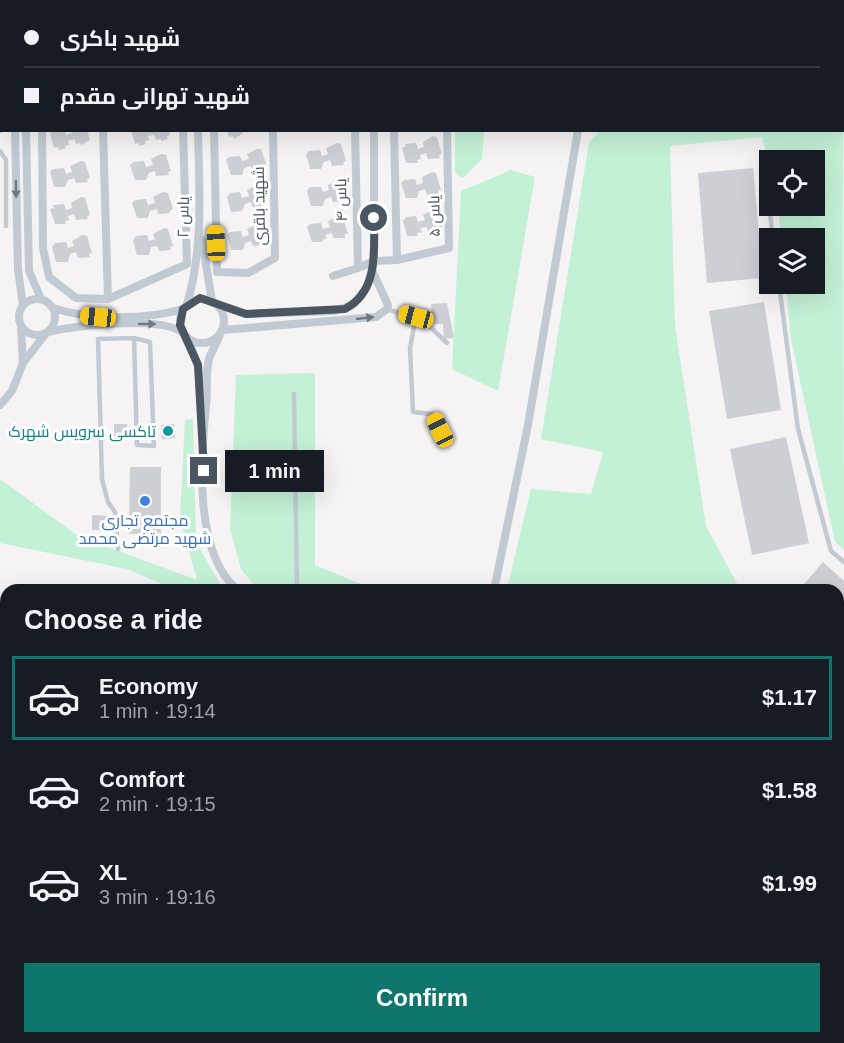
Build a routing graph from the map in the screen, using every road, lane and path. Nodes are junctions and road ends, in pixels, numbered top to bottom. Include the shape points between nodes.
1 (0, 40) edge
2 (0, 47) edge
3 (15, 132) edge
4 (26, 132) edge
5 (42, 132) edge
6 (103, 132) edge
7 (183, 132) edge
8 (198, 132) edge
9 (214, 132) edge
10 (273, 132) edge
11 (355, 132) edge
12 (374, 132) edge
13 (394, 132) edge
14 (447, 132) edge
15 (578, 132) edge
16 (0, 151) edge
17 (6, 226) dead end
18 (200, 228) junction
19 (397, 260) junction
20 (191, 265) junction
21 (216, 266) junction
22 (373, 266) junction
23 (206, 268) junction
24 (358, 268) junction
25 (333, 276) dead end
26 (780, 294) edge
27 (41, 299) junction
28 (108, 299) junction
29 (215, 303) junction
30 (23, 306) junction
31 (185, 306) junction
32 (53, 308) junction
33 (387, 309) junction
34 (416, 317) junction
35 (21, 326) junction
36 (47, 332) junction
37 (221, 332) junction
38 (185, 335) junction
39 (134, 338) junction
40 (447, 344) dead end
41 (23, 363) junction
42 (294, 394) dead end
43 (0, 405) edge
44 (203, 427) junction
45 (440, 430) dead end
46 (118, 549) dead end
47 (844, 562) edge
48 (233, 584) edge
49 (297, 584) edge
50 (495, 584) edge

1 - 2 lane
3 -> 30 street via 18,269
4 - 27 street via 29,271
5 - 28 street via 43,248 49,277 76,298
6 - 28 street
7 - 20 street
8 - 18 street, یاس ۲
9 - 21 street
10 - 21 street, شهید باقری via 275,258 248,273 217,273
11 - 24 street, یاس ۴
12 - 22 street
13 - 19 street
14 - 19 street, یاس ۵ via 449,248
15 - 50 street via 528,425
16 - 17 lane via 6,160
18 - 20 street, یاس ۲
18 - 23 street
19 - 22 street, یاس ۵
20 - 28 street
20 - 31 street, یاس ۲
21 - 23 street
22 - 24 street
22 - 29 street via 367,287 345,309 246,314
22 - 33 street via 387,298
23 - 29 street
24 - 25 street
26 - 47 lane via 798,429 831,551
27 - 30 street via 30,300
27 - 32 street
29 - 31 street via 200,298
29 - 37 street via 224,317
30 - 35 street
31 - 32 street via 160,314 98,317
31 - 38 street via 180,316
32 - 36 street via 55,319
33 - 34 lane
37 -> 33 street via 376,317
34 - 40 lane
34 - 45 lane via 410,348 413,412 432,414
35 - 36 street via 30,334
35 - 41 street
36 -> 38 street via 94,325 156,324 177,328
36 - 41 street
37 - 38 street via 204,343
37 - 44 street via 209,360
38 - 44 street via 198,365
39 - 39 lane via 137,445 154,446 150,342
39 - 46 lane via 98,339 102,480 108,502 116,512
41 - 43 street via 12,391
42 - 49 lane
44 - 48 street via 209,541 218,564

